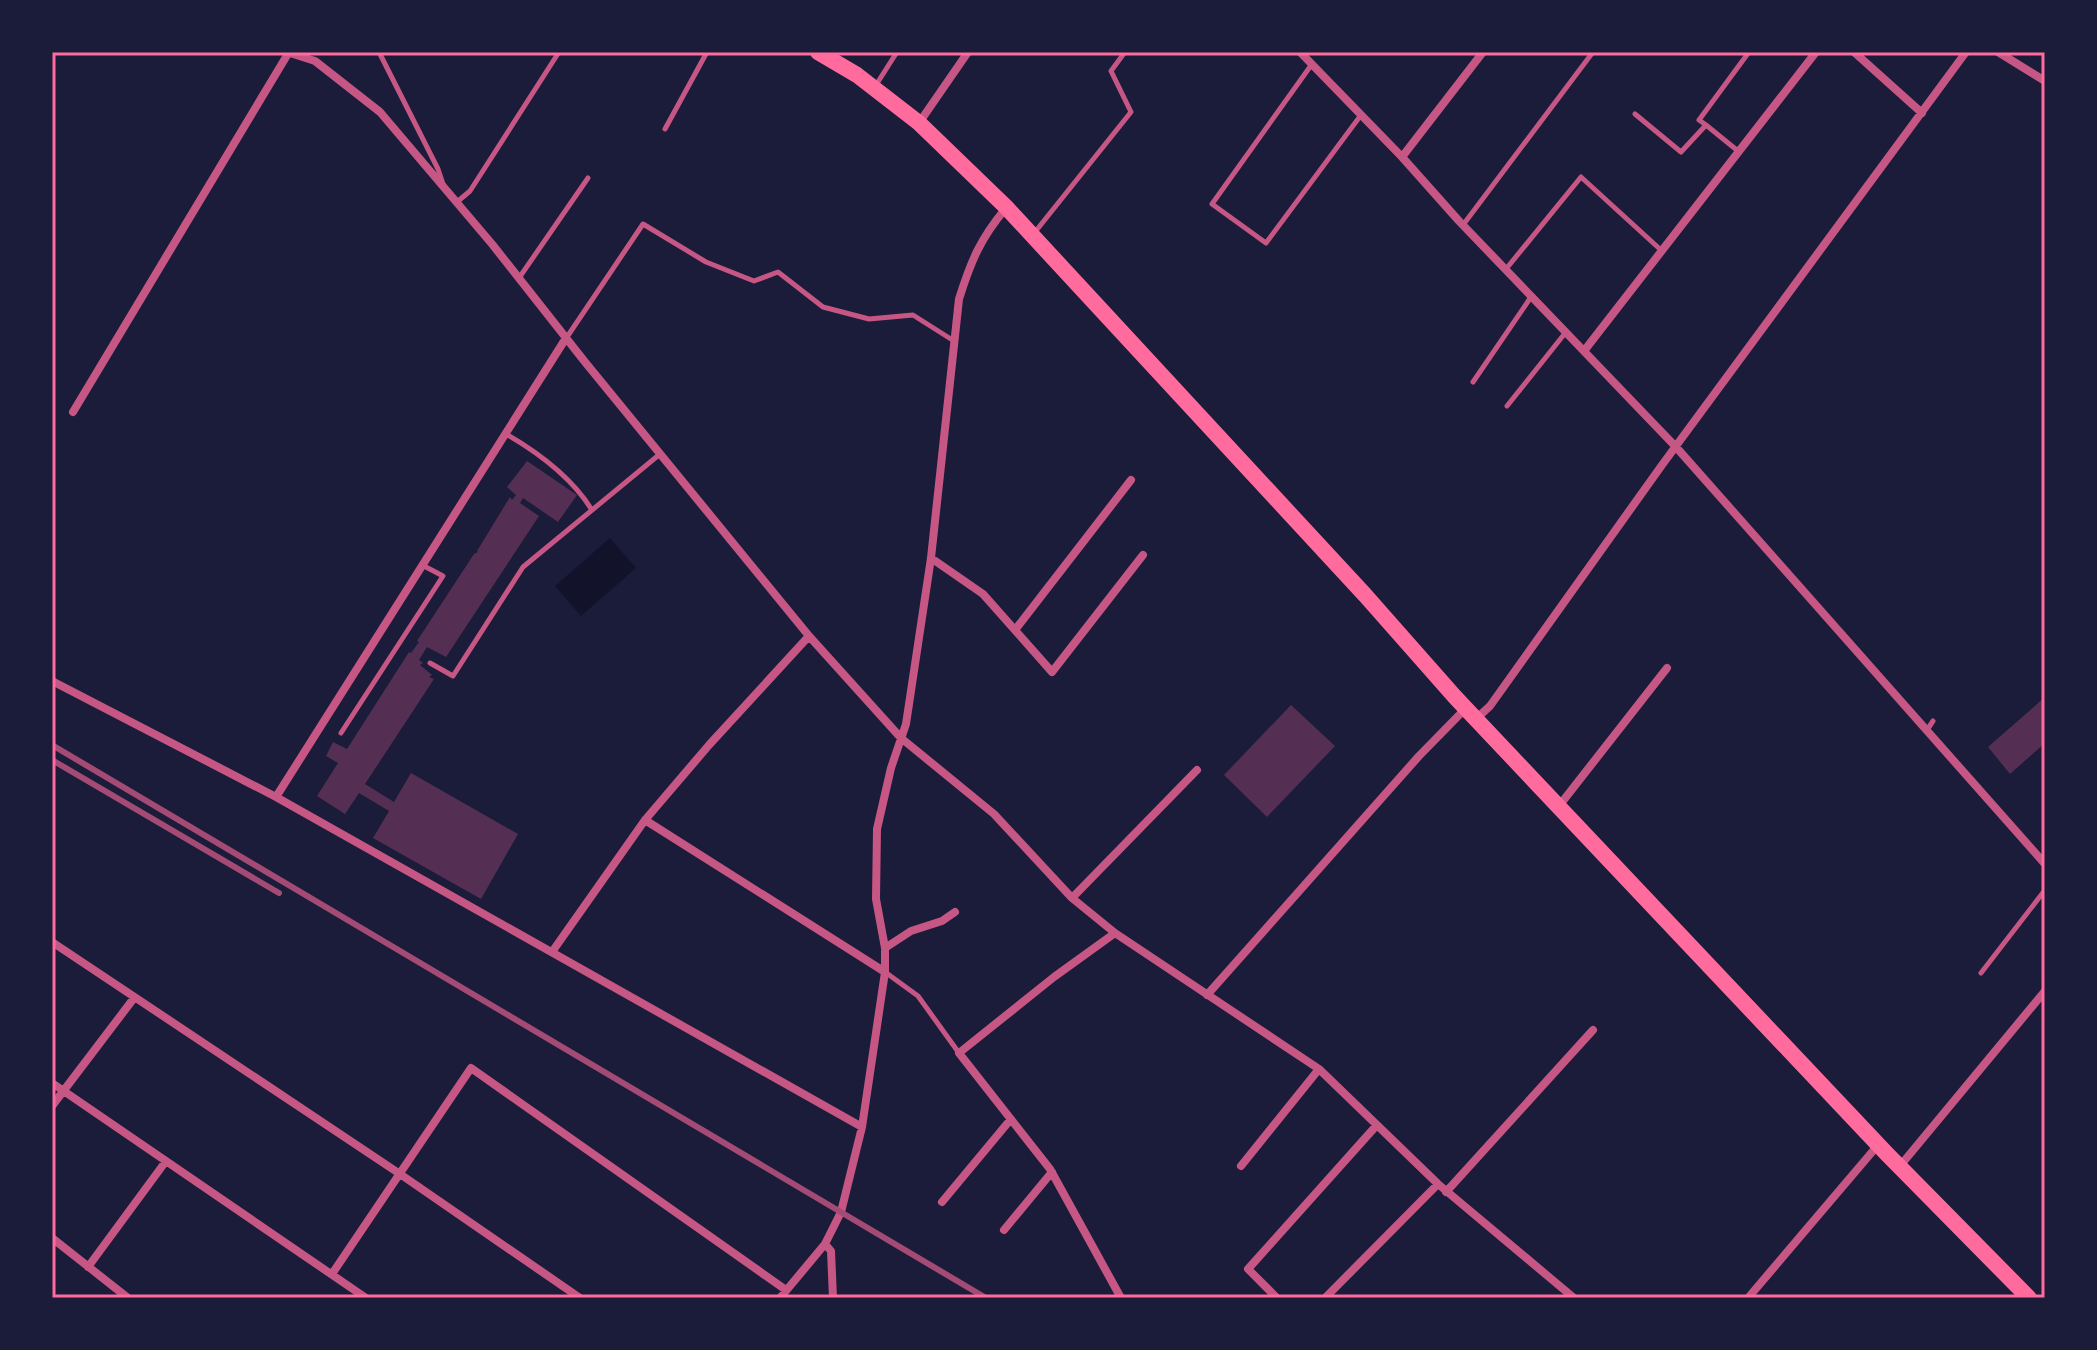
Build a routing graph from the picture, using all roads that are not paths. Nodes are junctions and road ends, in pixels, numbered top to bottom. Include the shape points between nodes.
1 (288, 52) edge
2 (379, 52) edge
3 (559, 52) edge
4 (707, 52) edge
5 (818, 52) edge
6 (897, 52) edge
7 (968, 52) edge
8 (1125, 52) edge
9 (1300, 52) edge
10 (1483, 52) edge
11 (1593, 52) edge
12 (1749, 52) edge
13 (1816, 52) edge
14 (1854, 52) edge
15 (1966, 52) edge
16 (1998, 52) edge
17 (1312, 64) junction
18 (2045, 81) edge
19 (874, 88) junction
20 (1922, 113) junction
21 (1635, 114) dead end
22 (1361, 115) junction
23 (919, 123) junction
24 (1706, 125) junction
25 (665, 129) dead end
26 (1738, 151) junction
27 (1402, 157) junction
28 (588, 178) dead end
29 (444, 189) junction
30 (456, 203) junction
31 (1006, 207) junction
32 (1463, 225) junction
33 (1033, 236) junction
34 (1662, 251) junction
35 (1506, 270) junction
36 (519, 278) junction
37 (1531, 297) junction
38 (1566, 332) junction
39 (566, 338) junction
40 (954, 341) junction
41 (1584, 351) junction
42 (1473, 382) dead end
43 (1507, 406) dead end
44 (73, 412) dead end
45 (506, 434) junction
46 (1676, 447) junction
47 (660, 454) junction
48 (1131, 480) dead end
49 (592, 510) junction
50 (1143, 555) dead end
51 (931, 558) junction
52 (424, 566) junction
53 (1015, 630) junction
54 (809, 636) junction
55 (430, 663) dead end
56 (1667, 668) dead end
57 (52, 681) edge
58 (1471, 714) junction
59 (1933, 721) dead end
60 (1927, 730) junction
61 (341, 733) dead end
62 (901, 738) junction
63 (1197, 770) dead end
64 (276, 797) junction
65 (1558, 806) junction
66 (645, 820) junction
67 (2045, 864) edge
68 (2045, 890) edge
69 (1072, 898) junction
70 (955, 912) dead end
71 (1115, 933) junction
72 (52, 942) edge
73 (885, 948) junction
74 (552, 952) junction
75 (885, 972) junction
76 (1981, 973) dead end
77 (2045, 991) edge
78 (1207, 995) junction
79 (134, 998) junction
80 (1593, 1030) dead end
81 (959, 1053) junction
82 (1319, 1069) junction
83 (52, 1083) edge
84 (64, 1092) junction
85 (52, 1106) edge
86 (1011, 1119) junction
87 (1376, 1126) junction
88 (862, 1127) junction
89 (1878, 1145) junction
90 (166, 1161) junction
91 (1241, 1166) dead end
92 (1899, 1166) junction
93 (1052, 1172) junction
94 (400, 1174) junction
95 (1438, 1184) junction
96 (1446, 1192) junction
97 (942, 1202) dead end
98 (1004, 1230) dead end
99 (52, 1238) edge
100 (825, 1244) junction
101 (88, 1267) junction
102 (332, 1274) junction
103 (783, 1294) edge
104 (128, 1298) edge
105 (366, 1298) edge
106 (580, 1298) edge
107 (833, 1298) edge
108 (1121, 1298) edge
109 (1277, 1298) edge
110 (1325, 1298) edge
111 (1574, 1298) edge
112 (1748, 1298) edge
113 (2029, 1298) edge

1 - 29 street via 315,61 380,112
1 - 44 street
2 - 29 lane
3 - 30 lane via 470,191
4 - 25 lane
5 - 19 main road
6 - 19 lane
7 - 23 street
8 - 33 lane via 1111,71 1131,112
9 - 17 street
10 - 27 street
11 - 32 lane
12 - 24 lane via 1699,120
13 - 26 street
14 - 20 street
15 - 20 street
16 - 18 street
17 - 22 street
17 - 22 lane via 1212,204 1266,243
19 - 23 main road
20 - 46 street
21 - 24 lane via 1681,152
22 - 27 street
23 - 31 main road
24 - 26 lane
26 - 34 street
27 - 32 street
28 - 36 lane
29 - 30 street
30 - 36 street
31 - 33 main road
31 - 40 street via 972,259 959,299
32 - 35 street
33 - 58 main road
34 - 35 lane via 1581,177
34 - 41 street
35 - 37 street
36 - 39 street
37 - 38 street
37 - 42 lane
38 - 41 street
38 - 43 lane
39 - 40 lane via 643,224 706,262 754,281 778,272 823,307 869,319 913,315
39 - 45 street
39 - 47 street
40 - 51 street
41 - 46 street
45 - 49 lane via 536,452
45 - 52 street
46 - 58 street via 1490,706
46 - 60 street
47 - 49 lane
47 - 54 street
48 - 53 street
49 - 55 lane via 523,567 453,676
50 - 53 street via 1052,672
51 - 53 street via 983,594
51 - 62 street
52 - 61 lane via 443,576
52 - 64 street
54 - 62 street
54 - 66 street
56 - 65 street
57 - 64 street
58 - 65 main road
58 - 78 street via 1419,756
59 - 60 lane
60 - 67 street
62 - 69 street via 994,814
62 - 73 street via 877,829 876,899
63 - 69 street
64 - 74 street
65 - 89 main road
66 - 74 street
66 - 75 street
68 - 76 lane
69 - 71 street
70 - 73 street
71 - 78 street
71 - 81 street
72 - 79 street
73 - 75 street
74 - 88 street
75 - 81 lane via 918,996
75 - 88 street
77 - 92 street
78 - 82 street
79 - 84 street
79 - 94 street
80 - 96 street
81 - 86 street
82 - 87 street
82 - 91 street
83 - 84 street
84 - 85 street
84 - 90 street
86 - 93 street
86 - 97 street
87 - 95 street
87 - 109 street via 1248,1269
88 - 100 street via 841,1212
89 - 92 main road
89 - 112 street
90 - 101 street
90 - 102 street
92 - 113 main road
93 - 98 street
93 - 108 street
94 - 102 street
94 - 103 street via 471,1068
94 - 106 street
95 - 96 street
95 - 110 street
96 - 111 street
99 - 101 street
100 - 103 street
100 - 107 street via 831,1251
101 - 104 street
102 - 105 street

